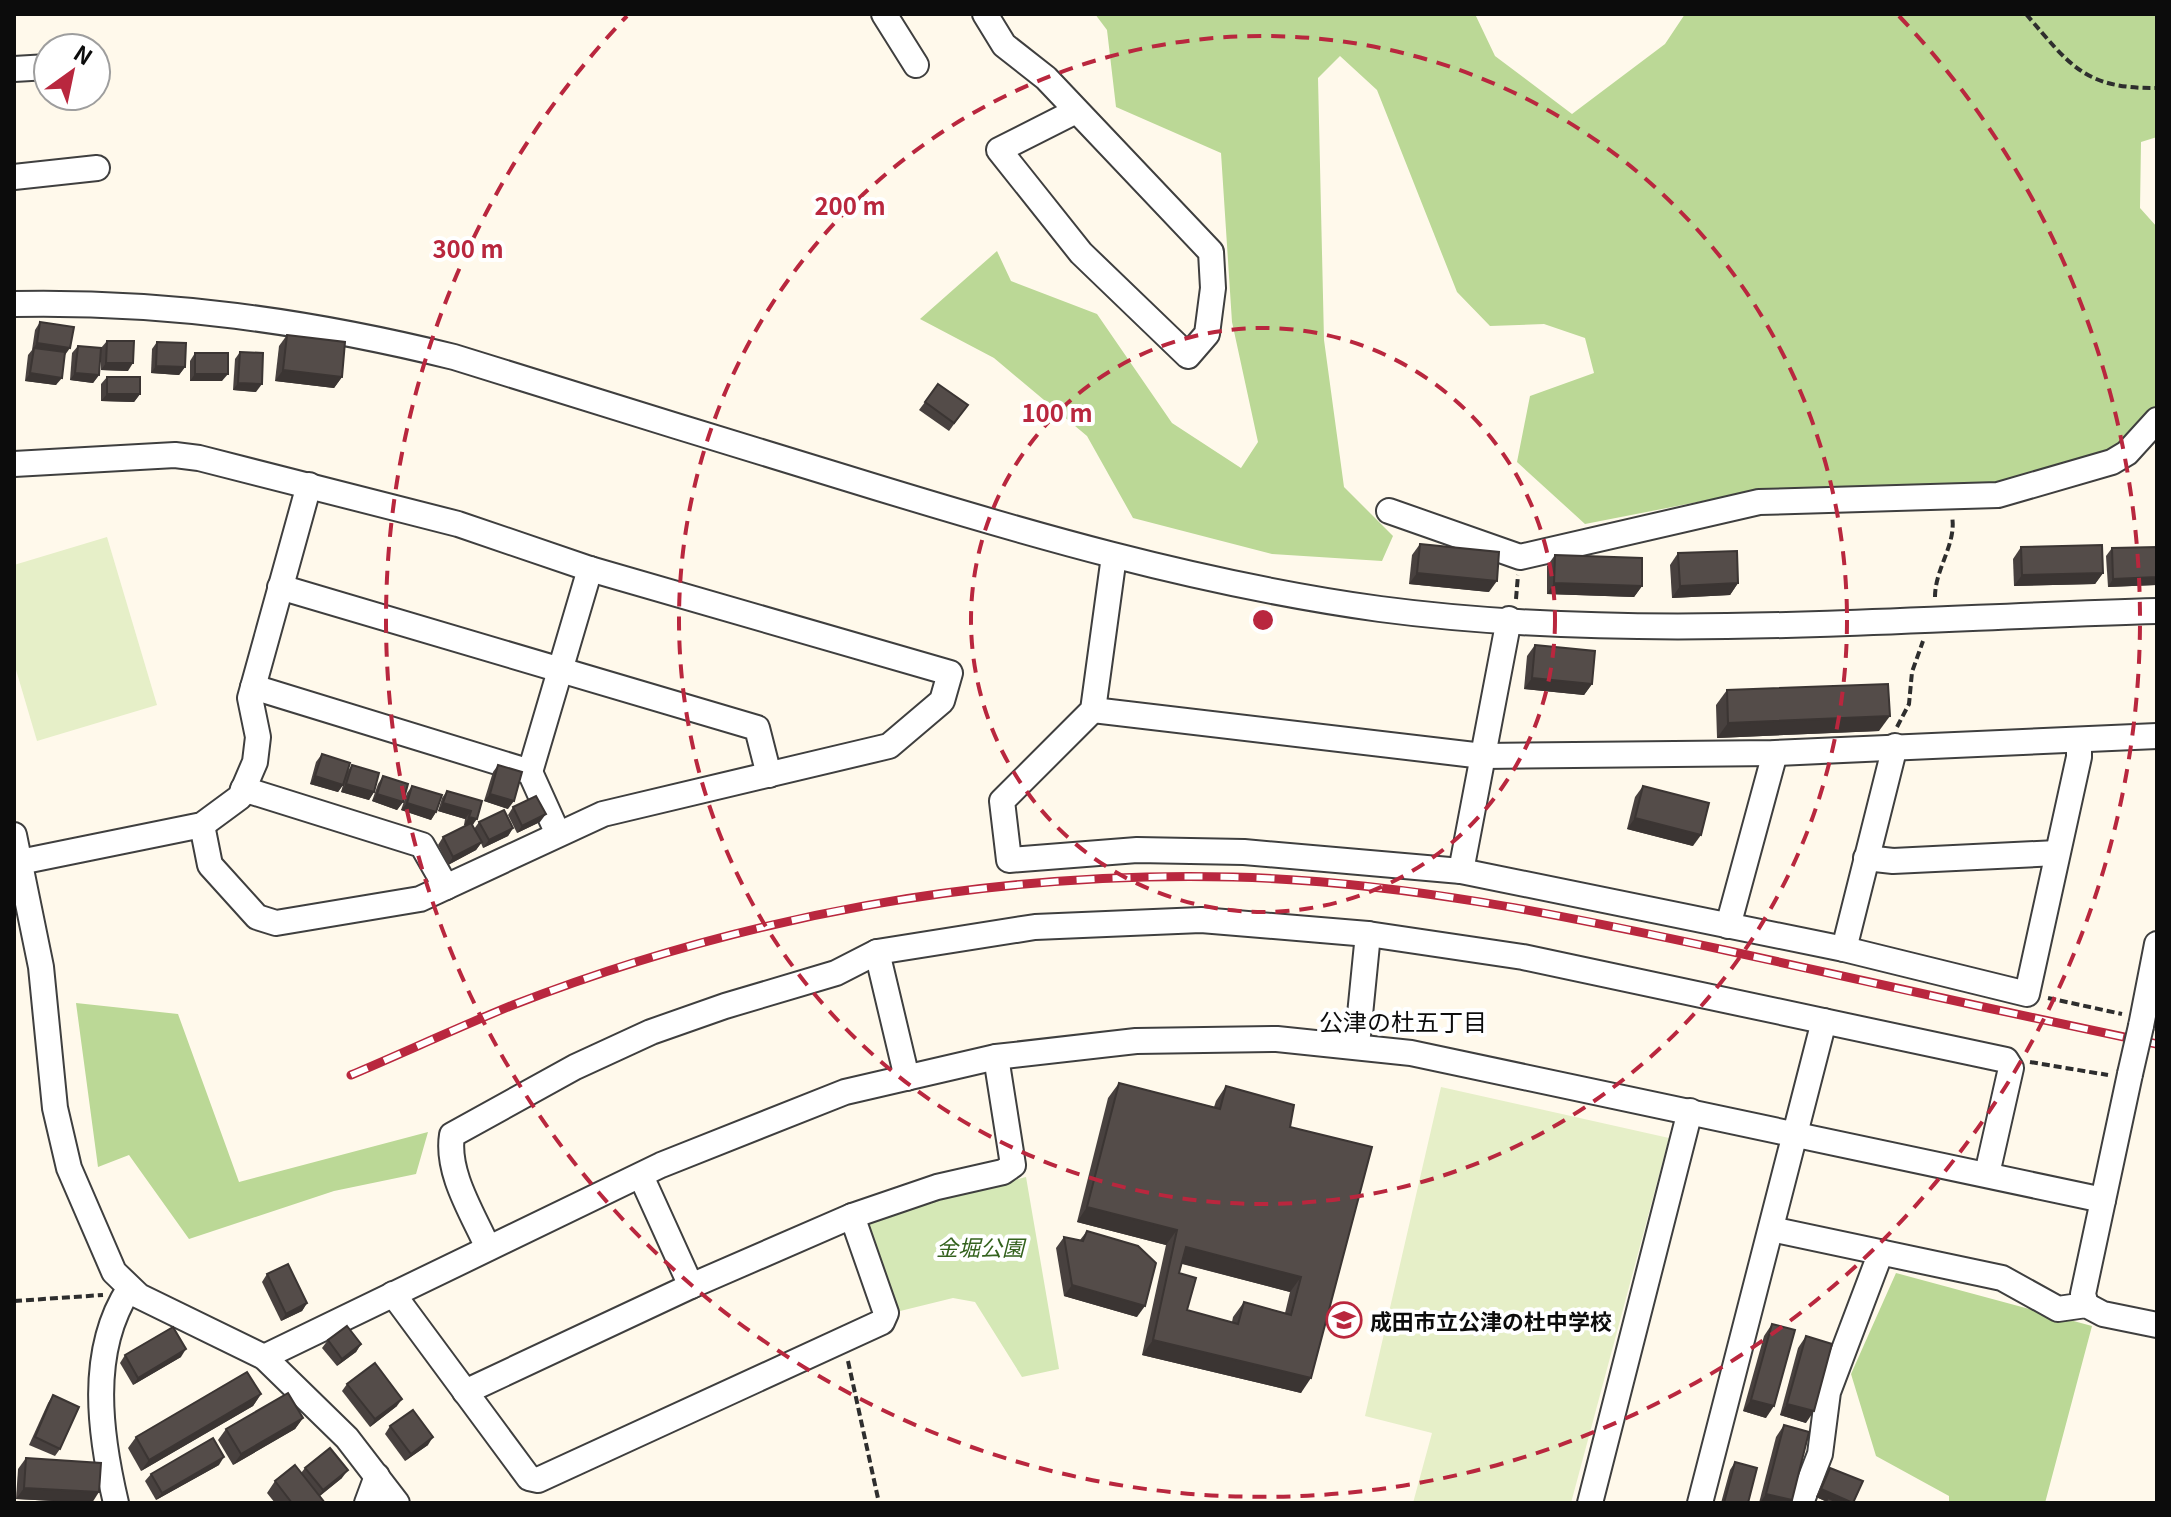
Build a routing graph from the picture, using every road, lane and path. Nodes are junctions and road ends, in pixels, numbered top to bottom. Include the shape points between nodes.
1 (884, 14) edge
2 (985, 14) edge
3 (2026, 14) edge
4 (916, 65) dead end
5 (2157, 88) edge
6 (1076, 111) junction
7 (97, 168) dead end
8 (14, 177) edge
9 (14, 304) edge
10 (2152, 436) edge
11 (14, 464) edge
12 (309, 485) junction
13 (1948, 498) junction
14 (1389, 511) dead end
15 (1114, 556) junction
16 (590, 569) junction
17 (280, 587) junction
18 (1935, 597) dead end
19 (2157, 611) edge
20 (1509, 619) junction
21 (1924, 640) dead end
22 (561, 670) junction
23 (253, 687) junction
24 (1093, 710) junction
25 (2157, 736) edge
26 (2079, 740) junction
27 (1895, 746) junction
28 (1775, 753) junction
29 (1483, 756) junction
30 (530, 772) junction
31 (769, 775) junction
32 (243, 789) junction
33 (202, 825) junction
34 (558, 834) junction
35 (14, 835) edge
36 (2057, 853) junction
37 (1866, 858) junction
38 (19, 871) edge
39 (1461, 871) junction
40 (446, 887) junction
41 (1728, 926) junction
42 (1368, 934) junction
43 (2157, 944) edge
44 (1844, 949) junction
45 (877, 952) junction
46 (2027, 994) junction
47 (1824, 1021) junction
48 (2141, 1022) junction
49 (1357, 1045) junction
50 (996, 1057) junction
51 (2011, 1068) junction
52 (907, 1078) junction
53 (2130, 1078) junction
54 (1690, 1111) junction
55 (1795, 1133) junction
56 (1987, 1174) junction
57 (641, 1176) junction
58 (2103, 1200) junction
59 (852, 1216) junction
60 (1771, 1229) junction
61 (488, 1248) junction
62 (1881, 1252) junction
63 (691, 1286) junction
64 (127, 1292) junction
65 (393, 1294) junction
66 (14, 1301) edge
67 (2086, 1305) junction
68 (2157, 1325) edge
69 (264, 1357) junction
70 (851, 1371) dead end
71 (465, 1392) junction
72 (377, 1476) junction
73 (116, 1503) edge
74 (367, 1503) edge
75 (397, 1503) edge
76 (879, 1503) edge
77 (1590, 1503) edge
78 (1700, 1503) edge
79 (1801, 1503) edge

1 - 4 street
2 - 6 street via 1004,45 1046,78
3 - 5 path via 2078,72 2109,84
6 - 6 street via 1211,252 1207,334 1188,356 1081,253 999,150
7 - 8 street
9 - 15 street via 184,308 369,336
10 - 13 street via 2095,468 1998,495
11 - 12 street via 175,455
12 - 16 street via 458,524
12 - 17 street
13 - 14 street via 1759,502 1520,557
13 - 18 path via 1954,535 1940,565
15 - 20 street via 1381,609
15 - 24 street
16 - 22 street
16 - 31 street via 950,673 942,701 889,746
17 - 22 street
17 - 23 street
19 - 20 street via 1675,626
20 - 29 street
21 - 27 path via 1912,672 1909,704 1897,723
22 - 30 street
22 - 31 street via 757,728
23 - 30 street
23 - 32 street via 250,698 258,737 255,762
24 - 29 street
24 - 39 street via 1002,801 1009,860 1137,850 1244,852
25 - 26 street
26 - 27 street
26 - 36 street
27 - 28 street
27 - 37 street
28 - 29 street
28 - 41 street
29 - 39 street
30 - 34 street
31 - 34 street via 603,814
32 - 33 street via 240,797
32 - 40 street via 422,845
33 - 38 street
33 - 40 street via 210,865 257,917 276,923 420,899
34 - 40 street
35 - 38 street
36 - 37 street
36 - 46 street
37 - 44 street
38 - 64 street via 41,967 55,1108 69,1168 95,1234
39 - 41 street
41 - 44 street
42 - 45 street via 1201,920 1035,927
42 - 47 street via 1523,957
42 - 49 street
43 - 48 street
44 - 46 street
45 - 52 street
45 - 61 street via 836,973 651,1032 452,1135 455,1172
46 - 48 path
47 - 51 street via 2006,1060
47 - 55 street
48 - 53 street, bridge
49 - 50 street via 1175,1039
49 - 54 street
50 - 52 street
50 - 59 street via 1013,1165
51 - 53 path via 2029,1062
51 - 56 street
52 - 57 street via 845,1092
53 - 58 street
54 - 55 street
54 - 77 street
55 - 56 street
55 - 60 street
56 - 58 street
57 - 61 street
57 - 63 street
58 - 67 street via 2083,1294
59 - 63 street
59 - 71 street via 886,1313 882,1322 545,1478 529,1478
60 - 62 street
60 - 78 street
61 - 65 street
62 - 67 street via 2002,1278 2058,1309
62 - 79 street via 1828,1392 1820,1454
63 - 71 street
64 - 66 path
64 - 69 street
64 - 73 street via 108,1344 100,1408
65 - 69 street
65 - 71 street
67 - 68 street via 2103,1314
69 - 72 street via 347,1438
70 - 76 path
72 - 74 street
72 - 75 street

